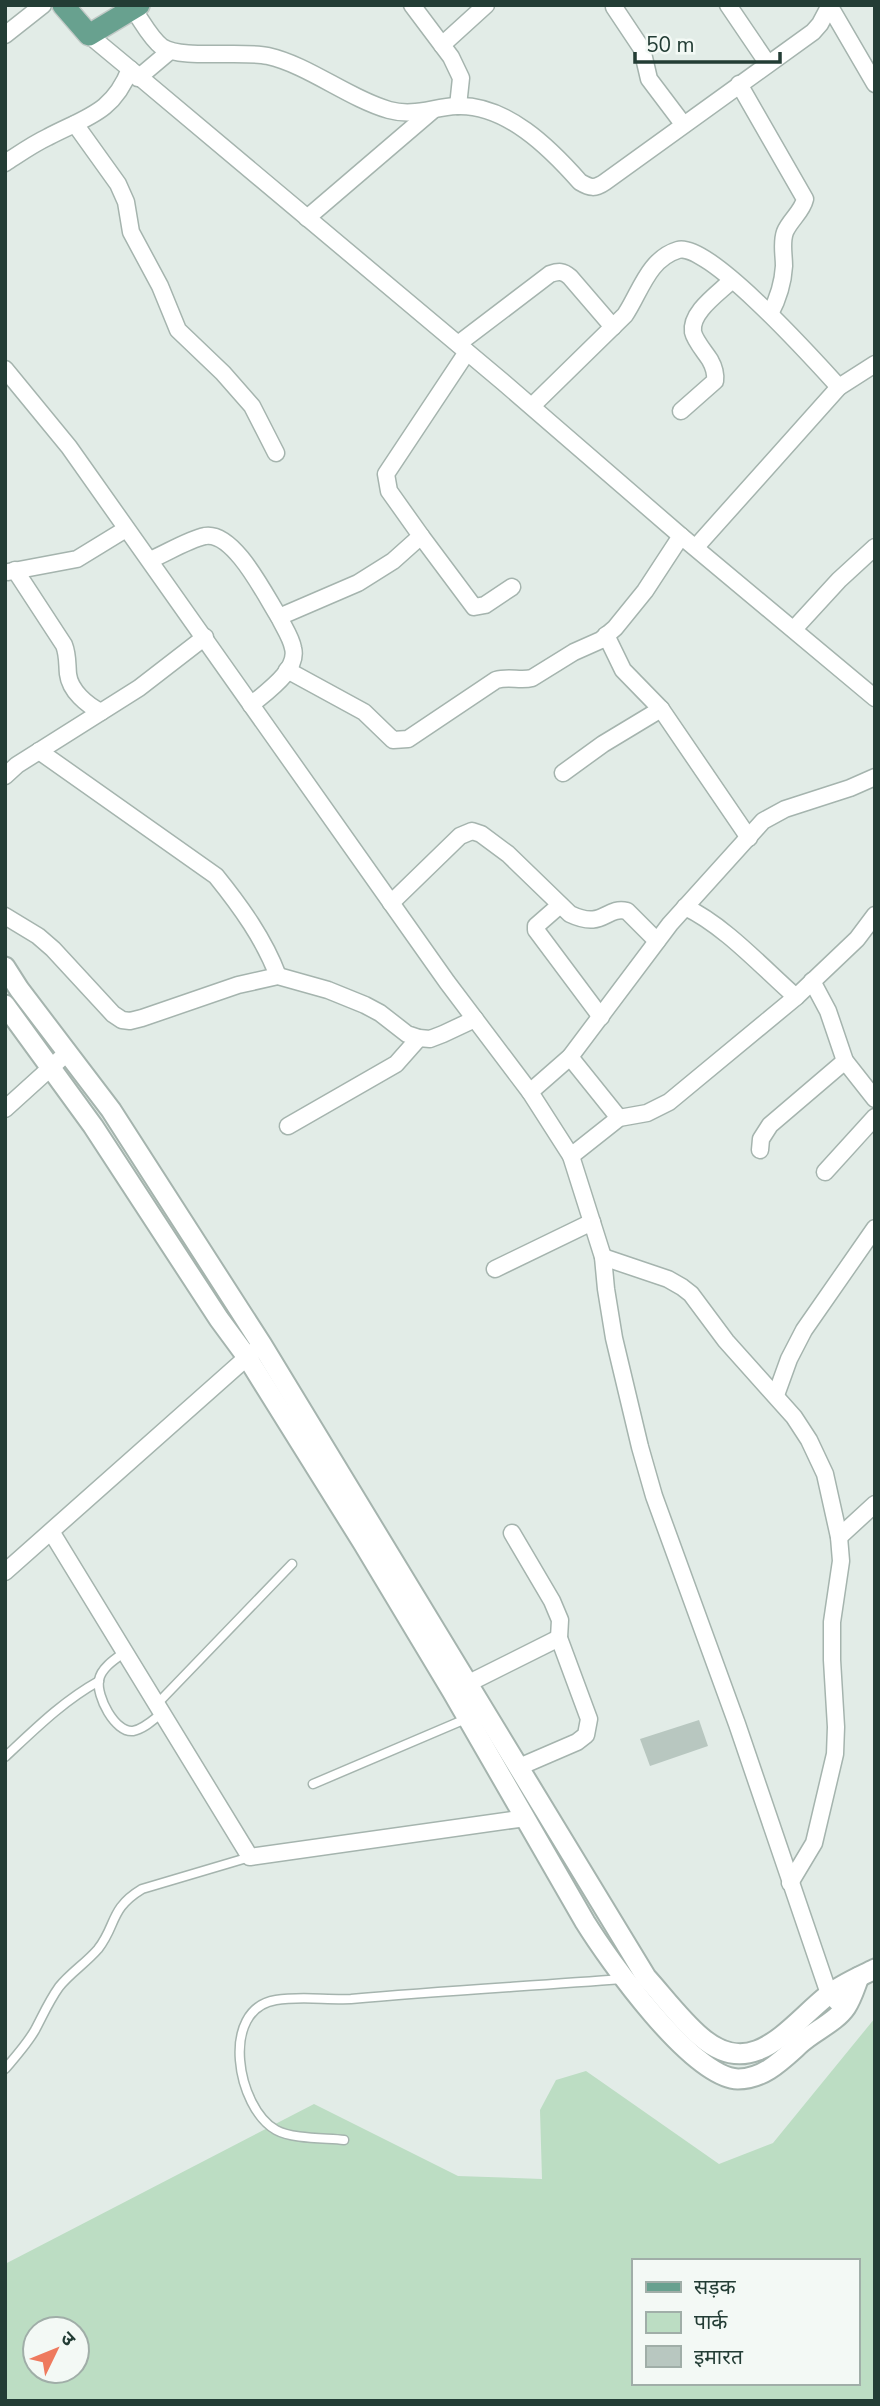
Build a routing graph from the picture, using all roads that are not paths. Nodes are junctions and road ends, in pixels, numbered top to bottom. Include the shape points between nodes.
1 (43, 5) edge
2 (63, 5) edge
3 (412, 5) edge
4 (486, 5) edge
5 (728, 5) edge
6 (829, 6) edge
7 (136, 7) edge
8 (614, 7) dead end
9 (5, 35) edge
10 (89, 35) junction
11 (442, 45) junction
12 (170, 51) junction
13 (768, 64) junction
14 (134, 73) junction
15 (739, 83) junction
16 (875, 84) edge
17 (458, 106) junction
18 (434, 109) junction
19 (75, 124) junction
20 (683, 124) junction
21 (5, 163) edge
22 (307, 218) junction
23 (732, 280) junction
24 (770, 314) junction
25 (612, 327) junction
26 (463, 348) junction
27 (870, 368) edge
28 (5, 369) edge
29 (875, 386) edge
30 (839, 387) junction
31 (532, 407) junction
32 (681, 411) dead end
33 (276, 453) dead end
34 (126, 529) junction
35 (421, 536) junction
36 (681, 536) junction
37 (696, 547) junction
38 (875, 547) edge
39 (150, 561) junction
40 (10, 572) edge
41 (512, 587) dead end
42 (279, 617) junction
43 (794, 629) junction
44 (606, 635) junction
45 (205, 637) junction
46 (287, 670) junction
47 (875, 698) edge
48 (251, 705) junction
49 (661, 709) junction
50 (101, 712) junction
51 (39, 751) junction
52 (563, 773) dead end
53 (5, 776) edge
54 (875, 777) edge
55 (748, 838) junction
56 (391, 903) junction
57 (560, 905) junction
58 (685, 908) junction
59 (875, 915) edge
60 (5, 916) edge
61 (657, 941) junction
62 (5, 967) edge
63 (278, 976) junction
64 (812, 981) junction
65 (796, 997) junction
66 (5, 1005) edge
67 (601, 1017) junction
68 (475, 1019) junction
69 (419, 1038) junction
70 (68, 1052) junction
71 (570, 1057) junction
72 (845, 1061) junction
73 (50, 1068) junction
74 (530, 1093) junction
75 (875, 1099) edge
76 (5, 1109) edge
77 (875, 1117) edge
78 (619, 1118) junction
79 (288, 1126) dead end
80 (760, 1150) dead end
81 (571, 1156) junction
82 (825, 1172) dead end
83 (182, 1222) junction
84 (592, 1222) junction
85 (875, 1228) edge
86 (163, 1232) junction
87 (603, 1257) junction
88 (495, 1269) dead end
89 (254, 1351) junction
90 (776, 1395) junction
91 (875, 1504) edge
92 (52, 1532) junction
93 (512, 1533) dead end
94 (839, 1537) junction
95 (9, 1563) edge
96 (292, 1564) dead end
97 (559, 1637) junction
98 (125, 1652) junction
99 (99, 1681) junction
100 (461, 1687) junction
101 (159, 1709) junction
102 (468, 1718) junction
103 (5, 1757) edge
104 (519, 1768) junction
105 (313, 1784) dead end
106 (526, 1818) junction
107 (250, 1857) junction
108 (790, 1883) junction
109 (867, 1973) edge
110 (646, 1977) junction
111 (625, 1979) junction
112 (829, 1994) junction
113 (844, 2010) junction
114 (5, 2069) edge
115 (344, 2140) dead end

1 - 9 street
2 - 10 main road
3 - 11 street
4 - 11 street
5 - 13 street
6 - 13 street via 813,32
6 - 16 street
7 - 10 main road
7 - 12 street via 155,39
8 - 20 street via 642,49 649,79
10 - 14 street
11 - 17 street via 461,78
12 - 14 street
12 - 18 street via 265,55 386,109 407,114
13 - 15 street
14 - 19 street via 108,106
14 - 22 street
15 - 20 street
15 - 24 street via 805,199 786,229 784,269
17 - 18 street
17 - 20 street via 480,108 512,121 590,188 598,187
18 - 22 street
19 - 21 street
19 - 33 street via 118,184 131,232 178,330 252,406
22 - 26 street
23 - 24 street
23 - 25 street via 692,250 674,251 653,268 636,299
23 - 32 street via 693,324 693,334 713,365 715,381
24 - 30 street
25 - 26 street via 570,277 557,271
25 - 31 street
26 - 31 street
26 - 35 street via 386,474 389,491
27 - 29 street
27 - 30 street
28 - 34 street via 69,447
30 - 37 street
31 - 36 street
34 - 39 street
34 - 40 street via 76,559
35 - 41 street via 474,607
35 - 42 street via 358,583
36 - 37 street
36 - 44 street via 645,591
37 - 43 street
38 - 43 street
39 - 42 street via 204,536 215,536 237,552
39 - 45 street
40 - 50 street via 64,645 71,686
42 - 46 street via 294,649
43 - 47 street
44 - 46 street via 532,678 496,680 400,741 386,735 365,712
44 - 49 street via 623,670
45 - 48 street
45 - 50 street
46 - 48 street
48 - 56 street
49 - 52 street
49 - 55 street
50 - 51 street
51 - 53 street
51 - 63 street via 216,876 269,952
54 - 55 street via 785,809 763,821
55 - 58 street
56 - 57 street via 460,836 472,831 508,854
56 - 68 street
57 - 61 street via 570,914 594,921 621,909 627,911
57 - 67 street via 536,930
58 - 61 street
58 - 65 street via 721,930
59 - 64 street via 857,939
60 - 63 street via 38,936 122,1020 142,1018
61 - 67 street
62 - 70 street
63 - 69 street via 365,1005
64 - 65 street
64 - 72 street
65 - 78 street via 669,1102 647,1113
66 - 73 street
67 - 71 street
68 - 69 street via 429,1039
68 - 74 street
69 - 79 street via 396,1064
70 - 73 street
70 - 83 street
71 - 74 street
71 - 78 street
72 - 75 street
72 - 80 street via 765,1130
73 - 76 street
73 - 86 street
74 - 81 street
77 - 82 street
78 - 81 street
81 - 84 street
83 - 86 street
83 - 89 street
84 - 87 street
84 - 88 street
85 - 90 street via 804,1330
86 - 89 street
87 - 90 street via 682,1287
87 - 108 street via 614,1338 643,1460
89 - 92 street
89 - 100 street via 363,1543
90 - 94 street via 794,1417 825,1474
91 - 94 street
92 - 95 street
92 - 98 street
93 - 97 street via 552,1601 560,1620
94 - 108 street via 841,1562 832,1634 835,1754 814,1843
96 - 101 lane
97 - 100 street
97 - 104 street via 589,1726 577,1742
98 - 99 lane via 110,1663
98 - 101 street
99 - 101 lane via 99,1692 112,1719 122,1728 133,1731
99 - 103 lane via 59,1707
100 - 102 street
100 - 104 street
101 - 107 street
102 - 105 lane
102 - 106 street
104 - 110 street
106 - 107 street
106 - 111 street via 584,1922
107 - 114 lane via 131,1896 117,1910 97,1950 49,2000 30,2037
108 - 112 street
109 - 112 street
109 - 113 street
110 - 111 lane
110 - 112 street via 701,2037 730,2053 748,2054 770,2046
111 - 113 street via 683,2045 720,2074 734,2079 771,2070
111 - 115 lane via 263,2004 251,2012 244,2025 240,2066 258,2114 284,2134
112 - 113 street

